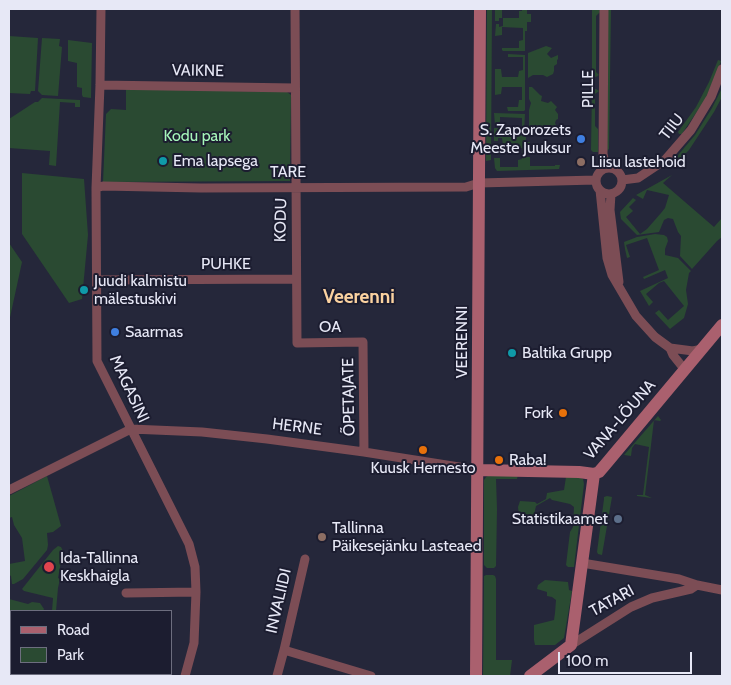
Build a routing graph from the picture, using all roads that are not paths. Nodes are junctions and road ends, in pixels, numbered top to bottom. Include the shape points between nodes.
1 (101, 9) edge
2 (295, 9) edge
3 (480, 9) edge
4 (604, 9) edge
5 (722, 69) edge
6 (100, 85) junction
7 (295, 88) junction
8 (606, 168) junction
9 (596, 180) junction
10 (622, 180) junction
11 (479, 183) junction
12 (297, 187) junction
13 (96, 188) junction
14 (600, 190) junction
15 (611, 194) junction
16 (296, 279) junction
17 (97, 280) junction
18 (619, 285) junction
19 (722, 325) edge
20 (297, 342) joint
21 (363, 342) joint
22 (670, 348) junction
23 (703, 349) junction
24 (685, 370) junction
25 (131, 429) junction
26 (364, 452) junction
27 (478, 470) junction
28 (594, 474) junction
29 (9, 490) edge
30 (304, 559) dead end
31 (582, 563) junction
32 (698, 585) junction
33 (722, 590) edge
34 (196, 592) junction
35 (126, 593) dead end
36 (571, 645) junction
37 (284, 650) junction
38 (185, 676) edge
39 (276, 676) edge
40 (371, 676) edge
41 (476, 676) edge
42 (530, 676) edge

1 - 6 street, MAGASINI
2 - 7 street, KODU
3 - 11 street, VEERENNI
4 - 8 street, PILLE via 603,154
5 - 10 street, TIIU via 711,97 691,130 666,160 638,178
6 - 7 street, VAIKNE
6 - 13 street, MAGASINI
7 - 12 street, KODU
8 - 9 street via 599,172
8 - 10 street via 617,170
9 - 11 street
9 - 14 street
10 - 15 street via 618,191
11 - 12 street, TARE via 466,187
11 - 27 street, VEERENNI
12 - 13 street, TARE
12 - 16 street, KODU
13 - 17 street, MAGASINI
14 - 15 street
14 - 18 street via 607,258
15 - 18 street
16 - 17 street, PUHKE
16 - 20 street, KODU
17 - 25 street, MAGASINI via 98,361
18 - 22 street via 636,316
19 - 23 street, VANA-LÕUNA
20 - 21 street, OA
21 - 26 street, ÕPETAJATE
22 - 23 street
22 - 24 street
23 - 24 street, VANA-LÕUNA
24 - 28 street, VANA-LÕUNA
25 - 26 street, HERNE via 202,432
25 - 29 street, HERNE
25 - 34 street, MAGASINI via 189,544 195,567
26 - 27 street, HERNE
27 - 28 street, HERNE
27 - 41 street, VEERENNI
28 - 31 street, VANA-LÕUNA
30 - 37 street, INVALIIDI
31 - 32 street
31 - 36 street, VANA-LÕUNA
32 - 33 street
32 - 36 street, TATARI via 631,607
34 - 35 street
34 - 38 street, MAGASINI via 194,643
36 - 42 street, TATARI
37 - 39 street, INVALIIDI
37 - 40 street

